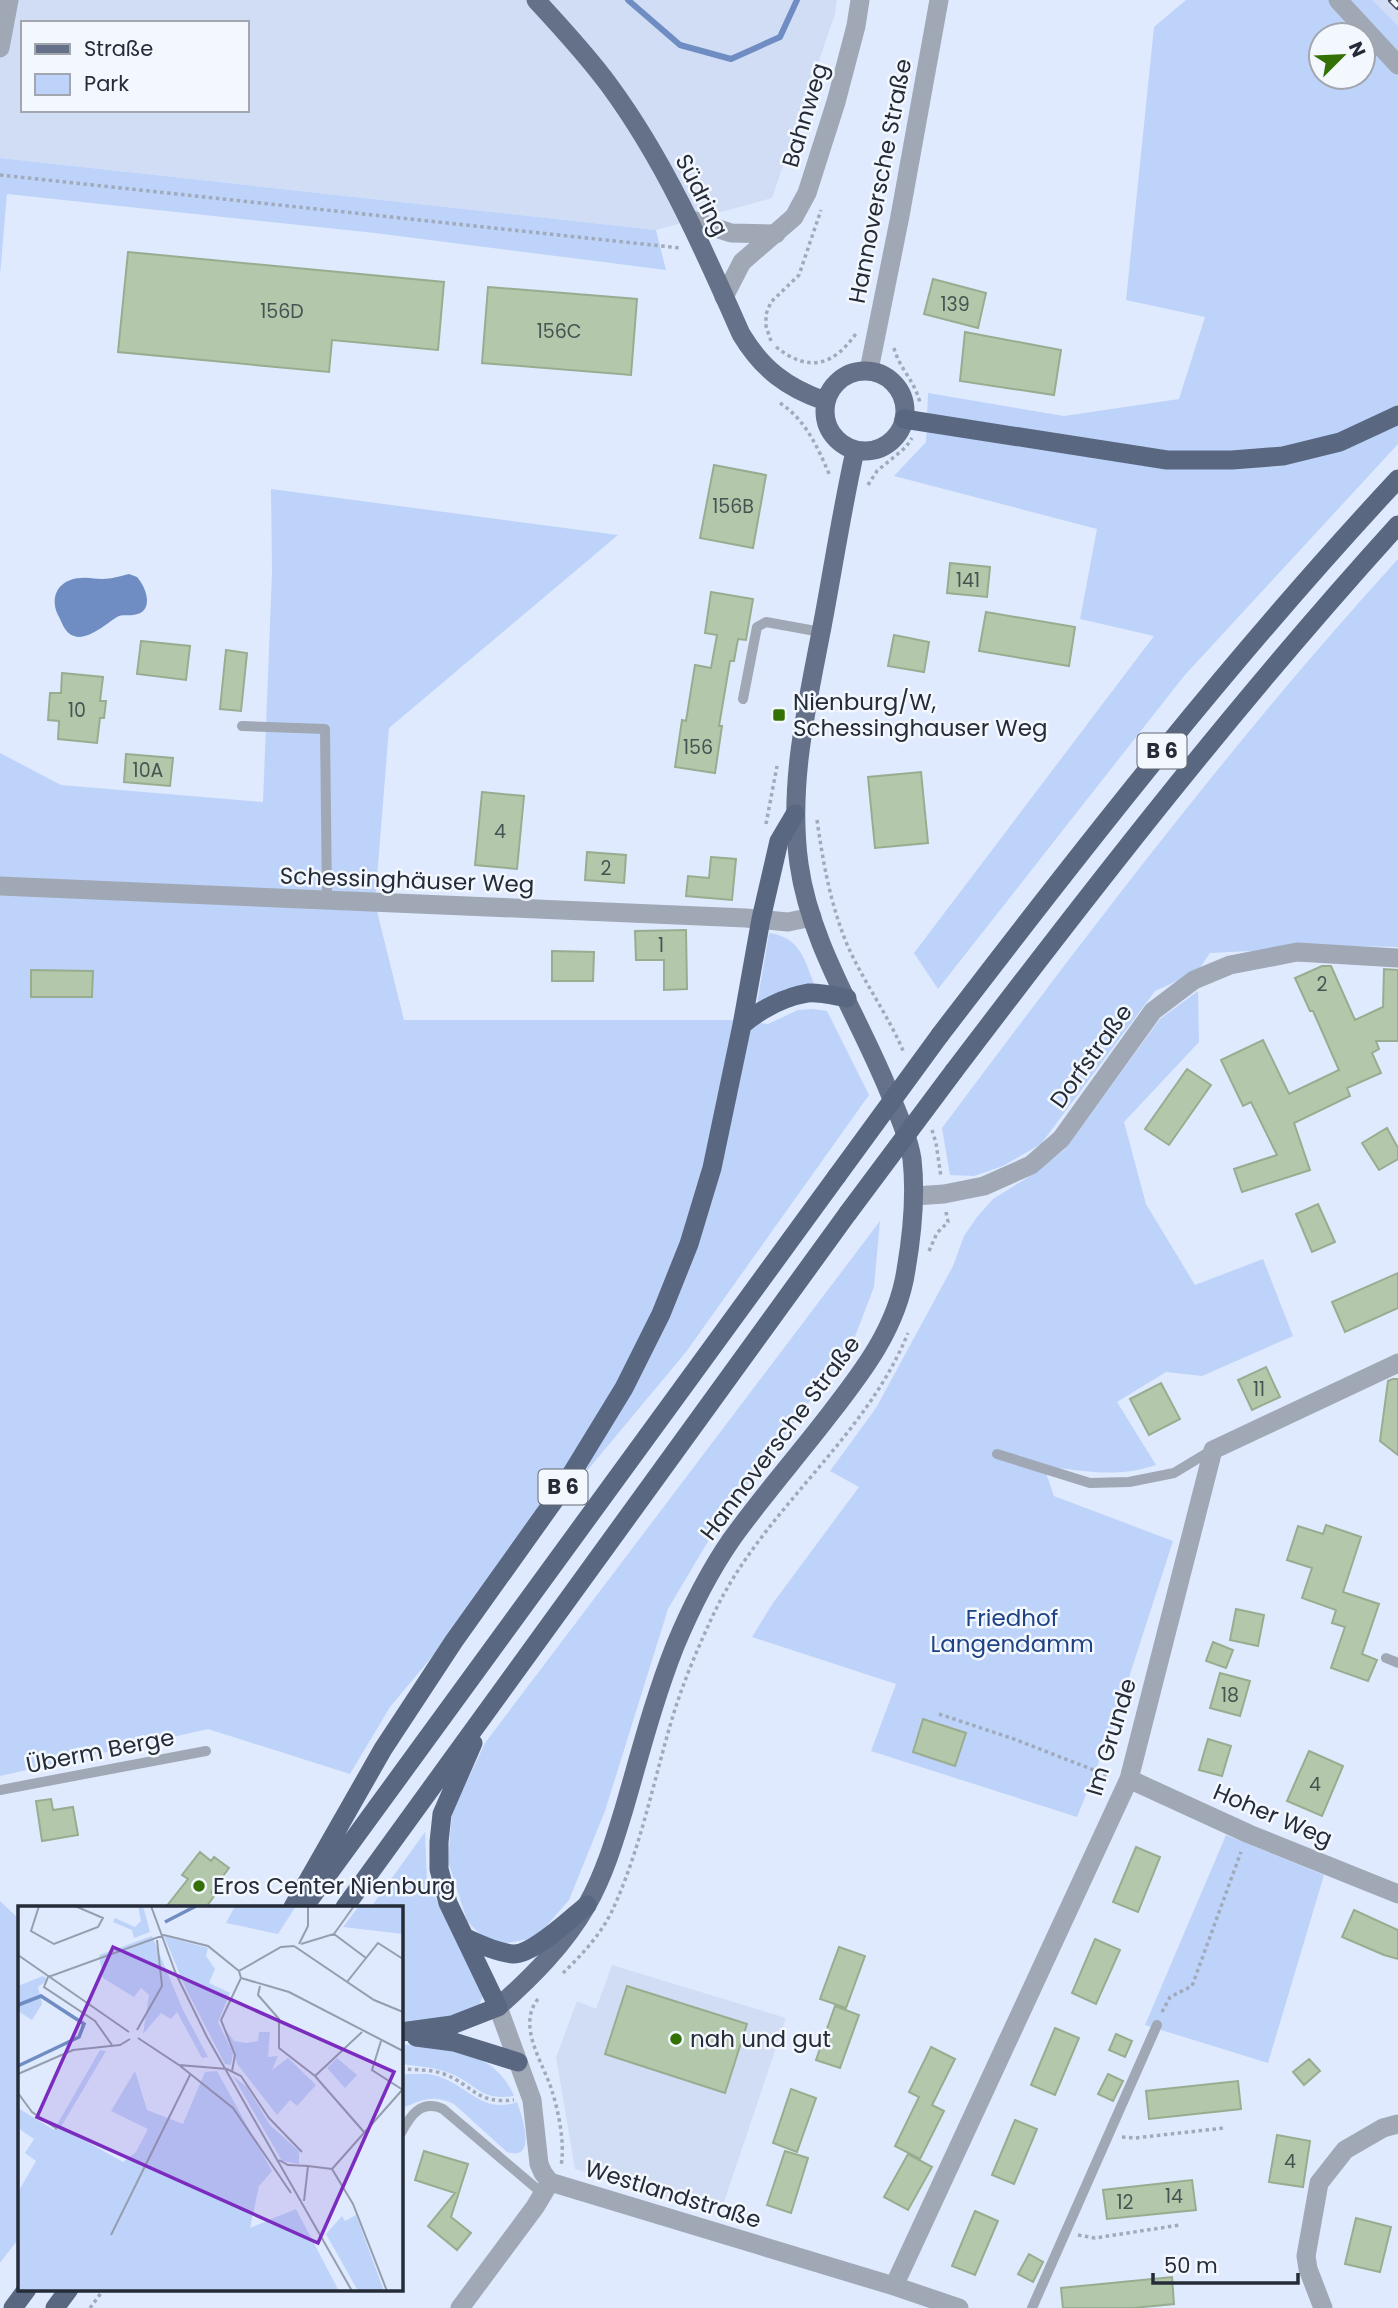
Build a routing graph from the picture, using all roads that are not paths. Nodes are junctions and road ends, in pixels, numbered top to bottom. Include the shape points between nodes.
1 (9, 0) edge
2 (536, 0) edge
3 (860, 0) edge
4 (939, 0) edge
5 (1338, 0) edge
6 (0, 48) edge
7 (1398, 65) edge
8 (689, 219) junction
9 (776, 234) junction
10 (724, 297) junction
11 (869, 370) junction
12 (825, 401) junction
13 (1398, 415) edge
14 (912, 420) junction
15 (855, 451) junction
16 (1398, 479) edge
17 (1398, 525) edge
18 (821, 632) junction
19 (743, 699) dead end
20 (242, 726) dead end
21 (795, 814) junction
22 (0, 886) edge
23 (327, 902) junction
24 (812, 917) junction
25 (761, 919) junction
26 (1398, 958) edge
27 (847, 998) junction
28 (742, 1025) junction
29 (914, 1196) junction
30 (1398, 1363) edge
31 (1213, 1450) junction
32 (997, 1454) dead end
33 (1386, 1658) dead end
34 (1398, 1663) edge
35 (491, 1704) junction
36 (206, 1751) dead end
37 (1128, 1780) junction
38 (0, 1790) edge
39 (1398, 1894) edge
40 (587, 1905) junction
41 (294, 1906) edge
42 (305, 1906) edge
43 (346, 1906) edge
44 (466, 1938) junction
45 (498, 2007) junction
46 (1157, 2025) road end
47 (402, 2034) edge
48 (402, 2034) edge
49 (518, 2062) junction
50 (1398, 2124) edge
51 (402, 2131) edge
52 (547, 2188) junction
53 (894, 2286) junction
54 (26, 2290) edge
55 (68, 2290) edge
56 (13, 2308) edge
57 (55, 2308) edge
58 (460, 2308) edge
59 (959, 2308) edge
60 (1032, 2308) edge
61 (1323, 2308) edge

1 - 6 street
2 - 8 main road, Südring via 610,85 653,151
3 - 9 street, Bahnweg via 839,90 807,192 794,217
4 - 11 street, Hannoversche Straße
5 - 7 street
8 - 9 street via 731,233
8 - 10 main road, Südring
9 - 10 street, Bahnweg via 742,262
10 - 12 main road, Südring via 741,334 763,365 789,385
11 - 12 main road via 838,381
11 - 14 main road via 894,384
12 - 15 main road via 824,414 833,437
13 - 14 highway via 1339,442 1283,456 1232,460 1167,460
14 - 15 main road via 880,449
15 - 18 main road, Hannoversche Straße
16 - 42 highway, B 6, bridge via 1185,722 940,1035
17 - 35 highway, B 6, bridge via 1209,743 1070,918 848,1213
18 - 19 lane via 766,622 757,627
18 - 21 main road, Hannoversche Straße
20 - 23 lane via 325,729
21 - 24 main road, Hannoversche Straße via 799,867
21 - 25 highway, B 6 via 779,841
22 - 23 street, Schessinghäuser Weg
23 - 25 street, Schessinghäuser Weg
24 - 25 street, Schessinghäuser Weg via 788,922
24 - 27 main road, Hannoversche Straße
25 - 28 highway, B 6
26 - 29 street, Dorfstraße via 1297,951 1230,965 1194,980 1153,1011 1061,1139 1031,1165 984,1186
27 - 28 highway via 810,993 785,999
27 - 29 main road, Hannoversche Straße via 898,1113 911,1156
28 - 41 highway, B 6 via 712,1168 689,1244 624,1388 561,1491 383,1749
29 - 40 main road, Hannoversche Straße via 906,1272 890,1323 864,1370 730,1542 702,1591 654,1702 615,1839
30 - 31 street
31 - 32 lane via 1174,1473 1129,1482 1090,1483
31 - 37 street, Im Grunde
33 - 34 lane
35 - 43 highway, B 6
35 - 44 highway via 442,1814 439,1842 439,1869 448,1903
36 - 38 lane, Überm Berge
37 - 39 street, Hoher Weg
37 - 53 street, Im Grunde
40 - 44 highway via 540,1944 515,1954
40 - 45 main road, Hannoversche Straße via 561,1945
44 - 45 highway
45 - 47 highway via 452,2025
45 - 49 street, Westlandstraße
46 - 60 lane
48 - 49 highway via 454,2042
49 - 52 street, Westlandstraße via 532,2100 539,2164
50 - 61 street via 1345,2150 1320,2183 1306,2256
51 - 52 lane via 417,2110 429,2106 443,2109
52 - 53 street, Westlandstraße
52 - 58 street
53 - 59 street, Westlandstraße
54 - 56 highway
55 - 57 highway

